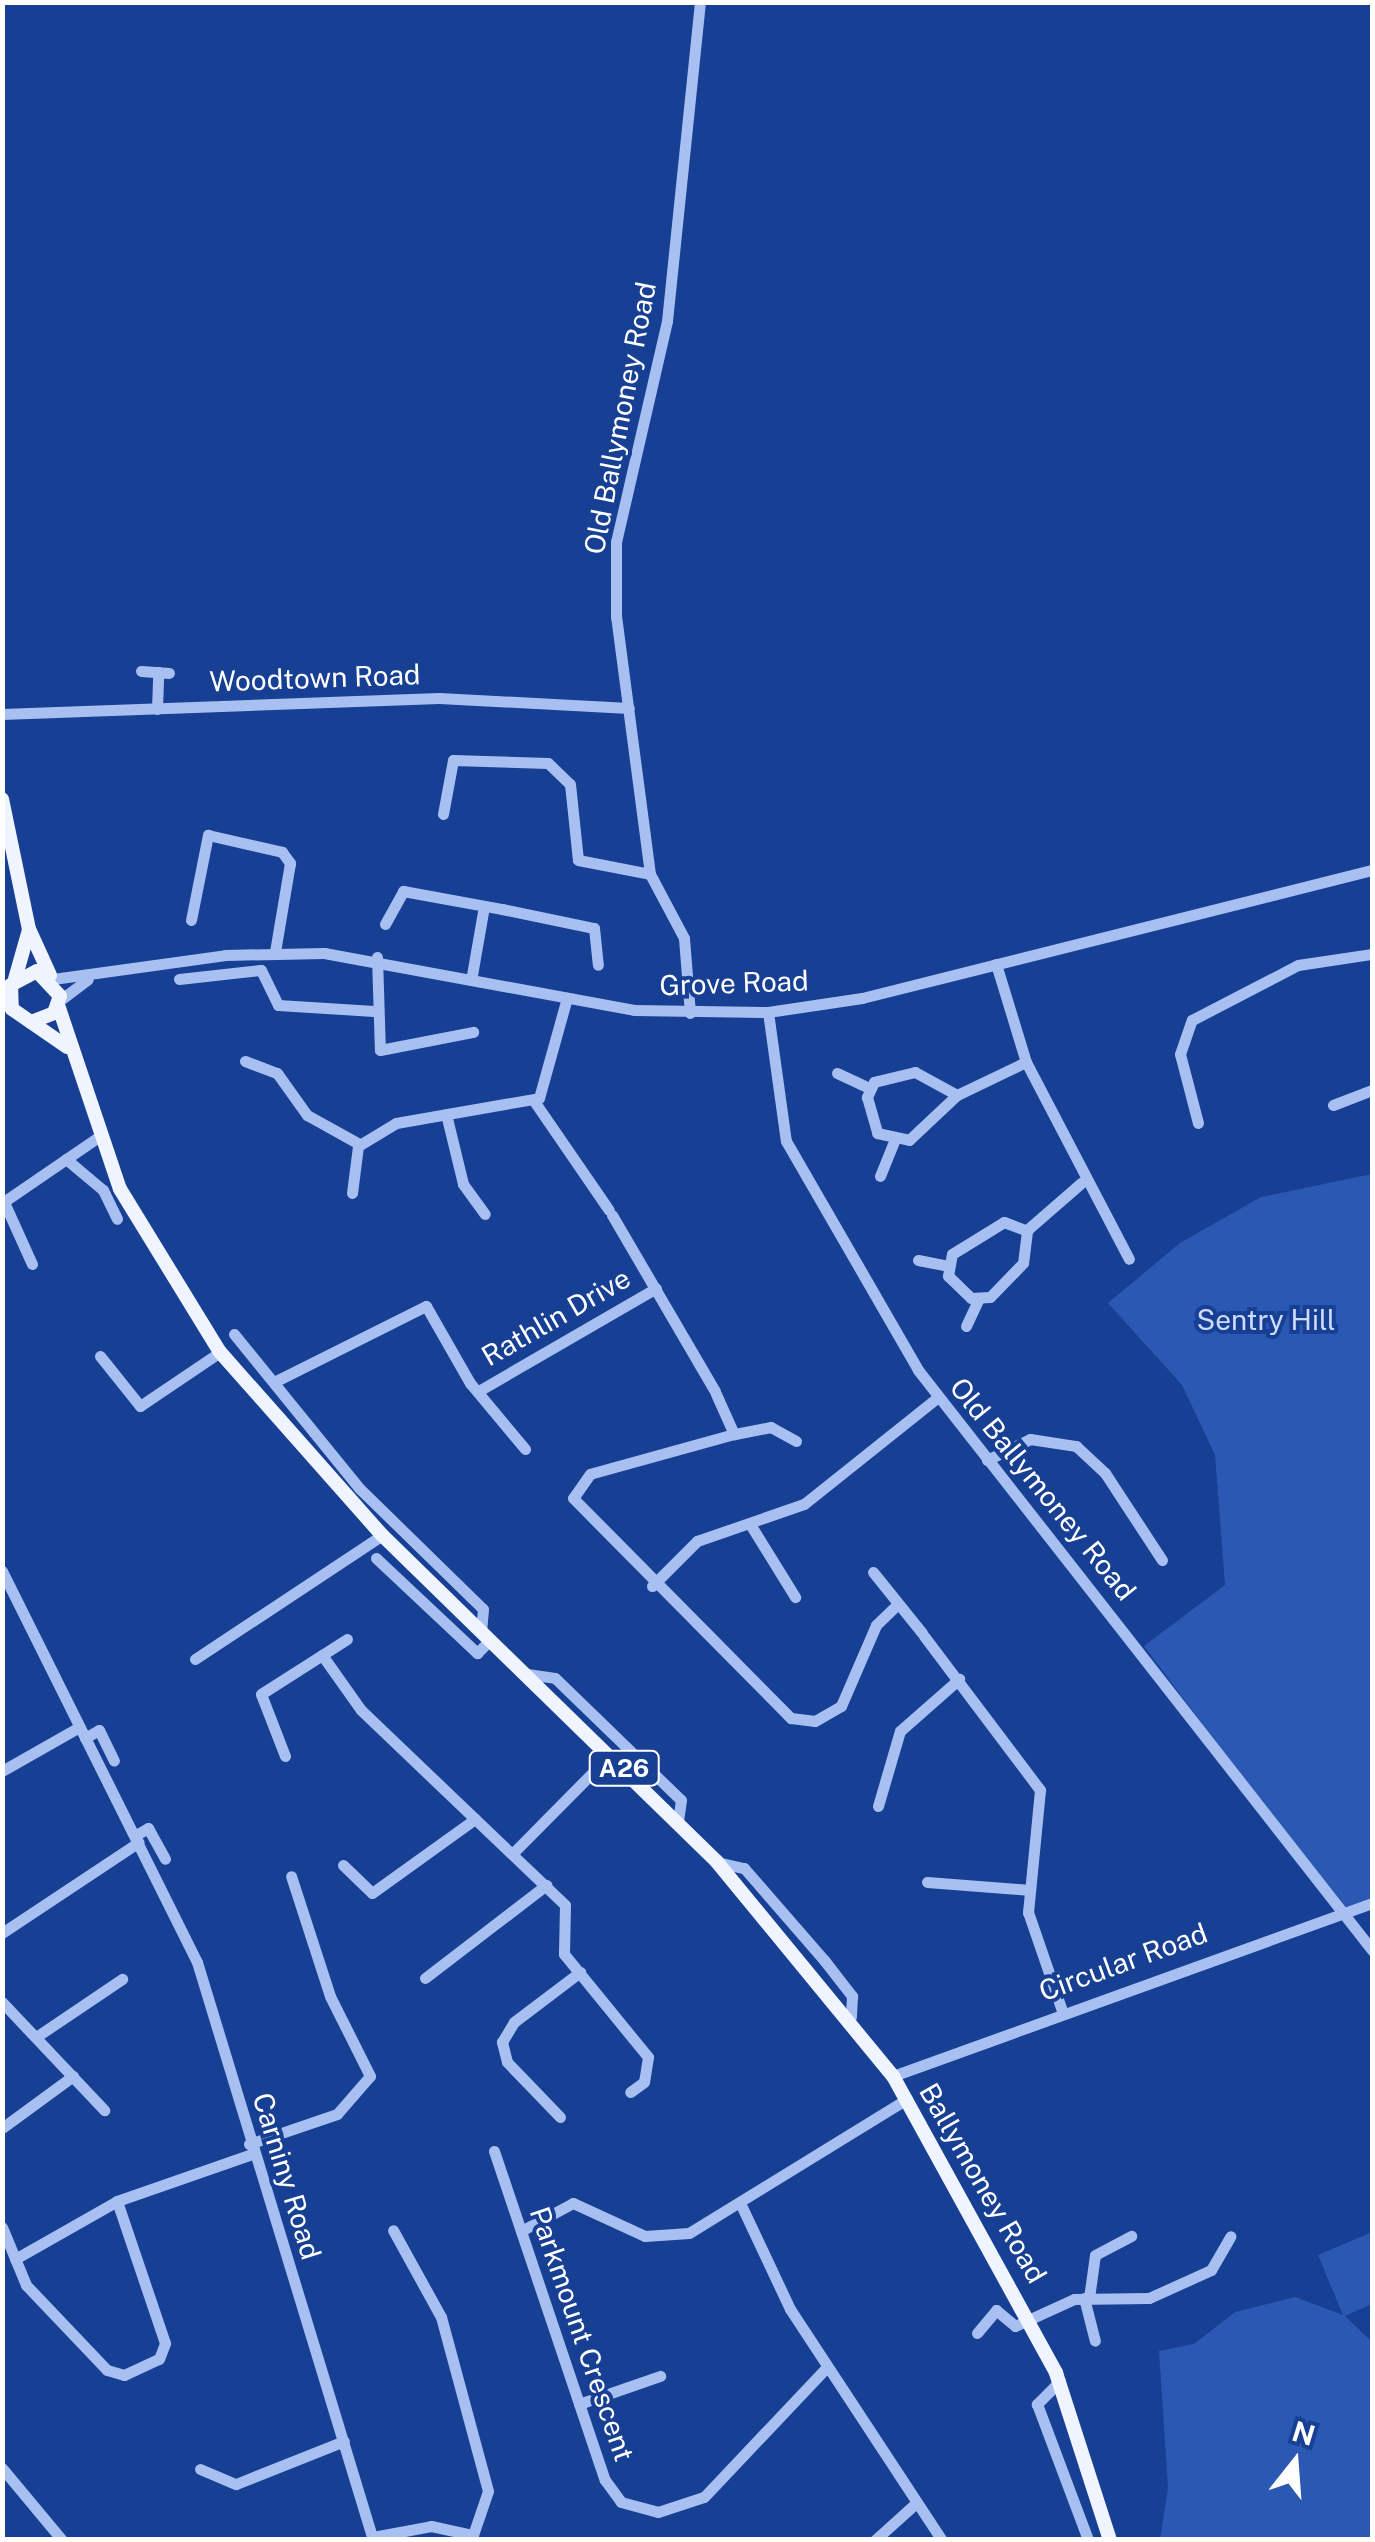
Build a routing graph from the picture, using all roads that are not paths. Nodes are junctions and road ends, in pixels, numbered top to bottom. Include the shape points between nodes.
1 (700, 2) edge
2 (141, 671) dead end
3 (629, 708) junction
4 (158, 709) junction
5 (2, 714) edge
6 (2, 799) edge
7 (442, 814) dead end
8 (1372, 870) edge
9 (650, 874) junction
10 (484, 906) junction
11 (191, 920) dead end
12 (385, 924) dead end
13 (29, 929) junction
14 (276, 952) junction
15 (1372, 954) edge
16 (377, 957) junction
17 (996, 964) junction
18 (598, 965) dead end
19 (472, 975) junction
20 (52, 978) junction
21 (88, 979) junction
22 (179, 979) dead end
23 (10, 984) edge
24 (566, 998) junction
25 (59, 1003) junction
26 (374, 1010) junction
27 (768, 1012) junction
28 (690, 1013) junction
29 (17, 1016) edge
30 (473, 1032) dead end
31 (68, 1047) junction
32 (245, 1061) dead end
33 (1026, 1062) junction
34 (837, 1073) dead end
35 (869, 1088) junction
36 (1372, 1090) edge
37 (957, 1095) junction
38 (534, 1101) junction
39 (1332, 1105) dead end
40 (446, 1114) junction
41 (1198, 1123) dead end
42 (100, 1136) junction
43 (894, 1142) junction
44 (360, 1144) junction
45 (66, 1159) junction
46 (880, 1176) dead end
47 (1082, 1183) junction
48 (352, 1193) dead end
49 (4, 1202) edge
50 (485, 1214) dead end
51 (117, 1219) dead end
52 (1026, 1230) junction
53 (1129, 1259) dead end
54 (918, 1260) dead end
55 (32, 1264) dead end
56 (948, 1266) junction
57 (656, 1288) junction
58 (978, 1300) junction
59 (966, 1326) dead end
60 (234, 1334) dead end
61 (220, 1352) junction
62 (100, 1356) dead end
63 (274, 1382) junction
64 (482, 1389) junction
65 (938, 1398) junction
66 (734, 1434) junction
67 (796, 1441) dead end
68 (526, 1449) dead end
69 (338, 1451) junction
70 (987, 1460) junction
71 (321, 1467) junction
72 (750, 1524) junction
73 (382, 1534) junction
74 (376, 1558) dead end
75 (1162, 1560) dead end
76 (2, 1571) edge
77 (874, 1572) dead end
78 (652, 1586) junction
79 (795, 1597) dead end
80 (897, 1605) junction
81 (485, 1635) junction
82 (347, 1638) dead end
83 (322, 1655) junction
84 (195, 1659) dead end
85 (527, 1674) junction
86 (959, 1680) junction
87 (82, 1733) junction
88 (610, 1755) junction
89 (285, 1756) dead end
90 (114, 1760) dead end
91 (2, 1771) edge
92 (878, 1806) dead end
93 (475, 1819) junction
94 (678, 1821) junction
95 (138, 1839) junction
96 (513, 1853) junction
97 (165, 1859) dead end
98 (343, 1865) dead end
99 (291, 1876) dead end
100 (928, 1882) dead end
101 (546, 1885) junction
102 (1030, 1890) junction
103 (1372, 1903) edge
104 (1342, 1911) junction
105 (2, 1933) edge
106 (1372, 1950) edge
107 (580, 1972) junction
108 (122, 1978) dead end
109 (425, 1978) dead end
110 (2, 2002) edge
111 (1062, 2011) junction
112 (36, 2038) junction
113 (73, 2076) junction
114 (893, 2076) junction
115 (630, 2092) dead end
116 (907, 2099) junction
117 (104, 2110) dead end
118 (560, 2117) dead end
119 (2, 2128) edge
120 (251, 2149) junction
121 (494, 2151) dead end
122 (117, 2201) junction
123 (742, 2207) junction
124 (2, 2227) edge
125 (392, 2230) dead end
126 (521, 2232) junction
127 (1131, 2236) dead end
128 (1231, 2236) dead end
129 (15, 2259) junction
130 (1086, 2298) junction
131 (1030, 2318) junction
132 (978, 2333) dead end
133 (1094, 2341) dead end
134 (827, 2367) junction
135 (660, 2376) dead end
136 (1060, 2382) junction
137 (579, 2404) junction
138 (344, 2441) junction
139 (2, 2468) edge
140 (200, 2470) dead end
141 (915, 2504) junction
142 (373, 2538) edge
143 (476, 2538) edge
144 (1108, 2539) edge
145 (62, 2540) edge
146 (875, 2540) edge
147 (942, 2540) edge
148 (1088, 2540) edge

1 - 3 street, Old Ballymoney Road via 667,321 616,542
2 - 4 street via 163,673
3 - 4 street, Woodtown Road via 439,698
3 - 9 street, Old Ballymoney Road
4 - 5 street, Woodtown Road
6 - 13 main road, A26
7 - 9 street via 453,760 548,764 570,784 578,860
8 - 17 street, Grove Road
9 - 28 street, Old Ballymoney Road via 684,938
10 - 12 street via 402,892
10 - 18 street via 593,928
10 - 19 street
11 - 14 street via 208,835 282,852 290,863
13 - 20 main road, A26
13 - 23 main road, A26
14 - 16 street, Grove Road
14 - 21 street, Grove Road
15 - 41 street via 1298,965 1192,1020 1180,1054
16 - 19 street, Grove Road
16 - 26 street
17 - 27 street, Grove Road
17 - 33 street
19 - 24 street, Grove Road
20 - 21 street, Grove Road
20 - 23 main road
20 - 25 main road, A26
21 - 25 street, Grove Road
22 - 26 street via 260,970 278,1005
23 - 29 main road, A26
24 - 28 street, Grove Road
24 - 38 street via 547,1085
25 - 29 main road
25 - 31 main road, Ballymoney Road / A26
26 - 30 street via 377,1044 388,1052
27 - 28 street, Grove Road
27 - 65 street, Old Ballymoney Road via 788,1145
29 - 31 main road
31 - 42 main road, Ballymoney Road / A26
32 - 44 street via 277,1073 300,1109
33 - 37 street
33 - 47 street
34 - 35 street
35 - 37 street via 915,1072
35 - 43 street via 874,1128
36 - 39 street
37 - 43 street via 924,1131
38 - 40 street
38 - 57 street, Rathlin Drive
40 - 44 street via 402,1120
40 - 50 street via 463,1184
42 - 45 street
42 - 61 main road, Ballymoney Road / A26 via 146,1244
43 - 46 street
44 - 48 street
45 - 49 street
45 - 51 street via 103,1190
47 - 52 street
47 - 53 street
49 - 55 street
52 - 56 street via 1004,1222 977,1233
52 - 58 street via 1023,1263
54 - 56 street
56 - 58 street via 954,1286
57 - 64 street, Rathlin Drive
57 - 66 street, Rathlin Drive
58 - 59 street
60 - 63 street, Ballymoney Road
61 - 62 street via 140,1406
61 - 71 main road, Ballymoney Road / A26
63 - 64 street, Rathlin Drive via 422,1306
63 - 69 street, Ballymoney Road
64 - 68 street, Rathlin Drive
65 - 70 street, Old Ballymoney Road
65 - 72 street via 804,1504
66 - 67 street via 772,1428
66 - 78 street via 574,1485 579,1510
69 - 71 street
69 - 81 street, Ballymoney Road via 360,1488 483,1609
70 - 75 street via 1030,1439 1076,1446 1106,1473
70 - 104 street, Old Ballymoney Road
71 - 73 main road, Ballymoney Road / A26
72 - 78 street via 697,1541
72 - 79 street
73 - 81 main road, Ballymoney Road / A26
73 - 84 street
74 - 81 street, Ballymoney Road via 477,1652
76 - 87 street, Carniny Road
77 - 80 street
78 - 80 street via 780,1712 805,1722 840,1706 876,1625
80 - 86 street
81 - 85 main road, Ballymoney Road / A26
82 - 83 street
83 - 89 street via 260,1696
83 - 93 street via 361,1710
85 - 88 main road, Ballymoney Road / A26
85 - 94 street, Ballymoney Road via 556,1678 681,1800
86 - 92 street via 898,1733
86 - 102 street via 1040,1790
87 - 90 street, Carniny Road via 99,1730
87 - 91 street
87 - 95 street, Carniny Road
88 - 94 main road, Ballymoney Road / A26
88 - 96 street
93 - 96 street
93 - 98 street via 372,1892
94 - 114 main road, Ballymoney Road / A26 via 850,2017
95 - 97 street, Carniny Road via 148,1828
95 - 105 street
95 - 120 street, Carniny Road via 197,1962
96 - 101 street
99 - 120 street via 330,1996 370,2076 337,2114
100 - 102 street
101 - 107 street via 568,1911 564,1952
101 - 109 street
102 - 111 street via 1030,1920
103 - 104 street, Circular Road
104 - 106 street, Old Ballymoney Road
104 - 111 street, Circular Road
107 - 115 street via 647,2053 646,2077
107 - 118 street via 514,2022 502,2042 507,2062
108 - 112 street
110 - 112 street
111 - 114 street, Circular Road
112 - 113 street
113 - 117 street
113 - 119 street
114 - 116 main road, Ballymoney Road / A26
116 - 123 street
116 - 131 main road, Ballymoney Road / A26
120 - 122 street
120 - 138 street, Carniny Road
121 - 126 street, Parkmount Crescent
122 - 129 street
122 - 129 street via 164,2339 157,2361 110,2372 26,2285
123 - 126 street via 661,2238 568,2204
123 - 134 street
124 - 129 street
125 - 143 street via 428,2288 472,2418 488,2491
126 - 137 street, Parkmount Crescent
127 - 130 street via 1095,2255
128 - 130 street via 1211,2270 1149,2298
130 - 131 street
130 - 133 street
131 - 132 street via 1015,2326 996,2310
131 - 136 main road, Ballymoney Road / A26
134 - 137 street, Parkmount Crescent via 730,2476 665,2511 635,2509 611,2493
134 - 141 street
135 - 137 street
136 - 144 main road, Ballymoney Road / A26
136 - 148 street via 1037,2404
138 - 140 street via 236,2484
138 - 142 street, Carniny Road
139 - 145 street
141 - 146 street
141 - 147 street
142 - 143 street via 430,2526

